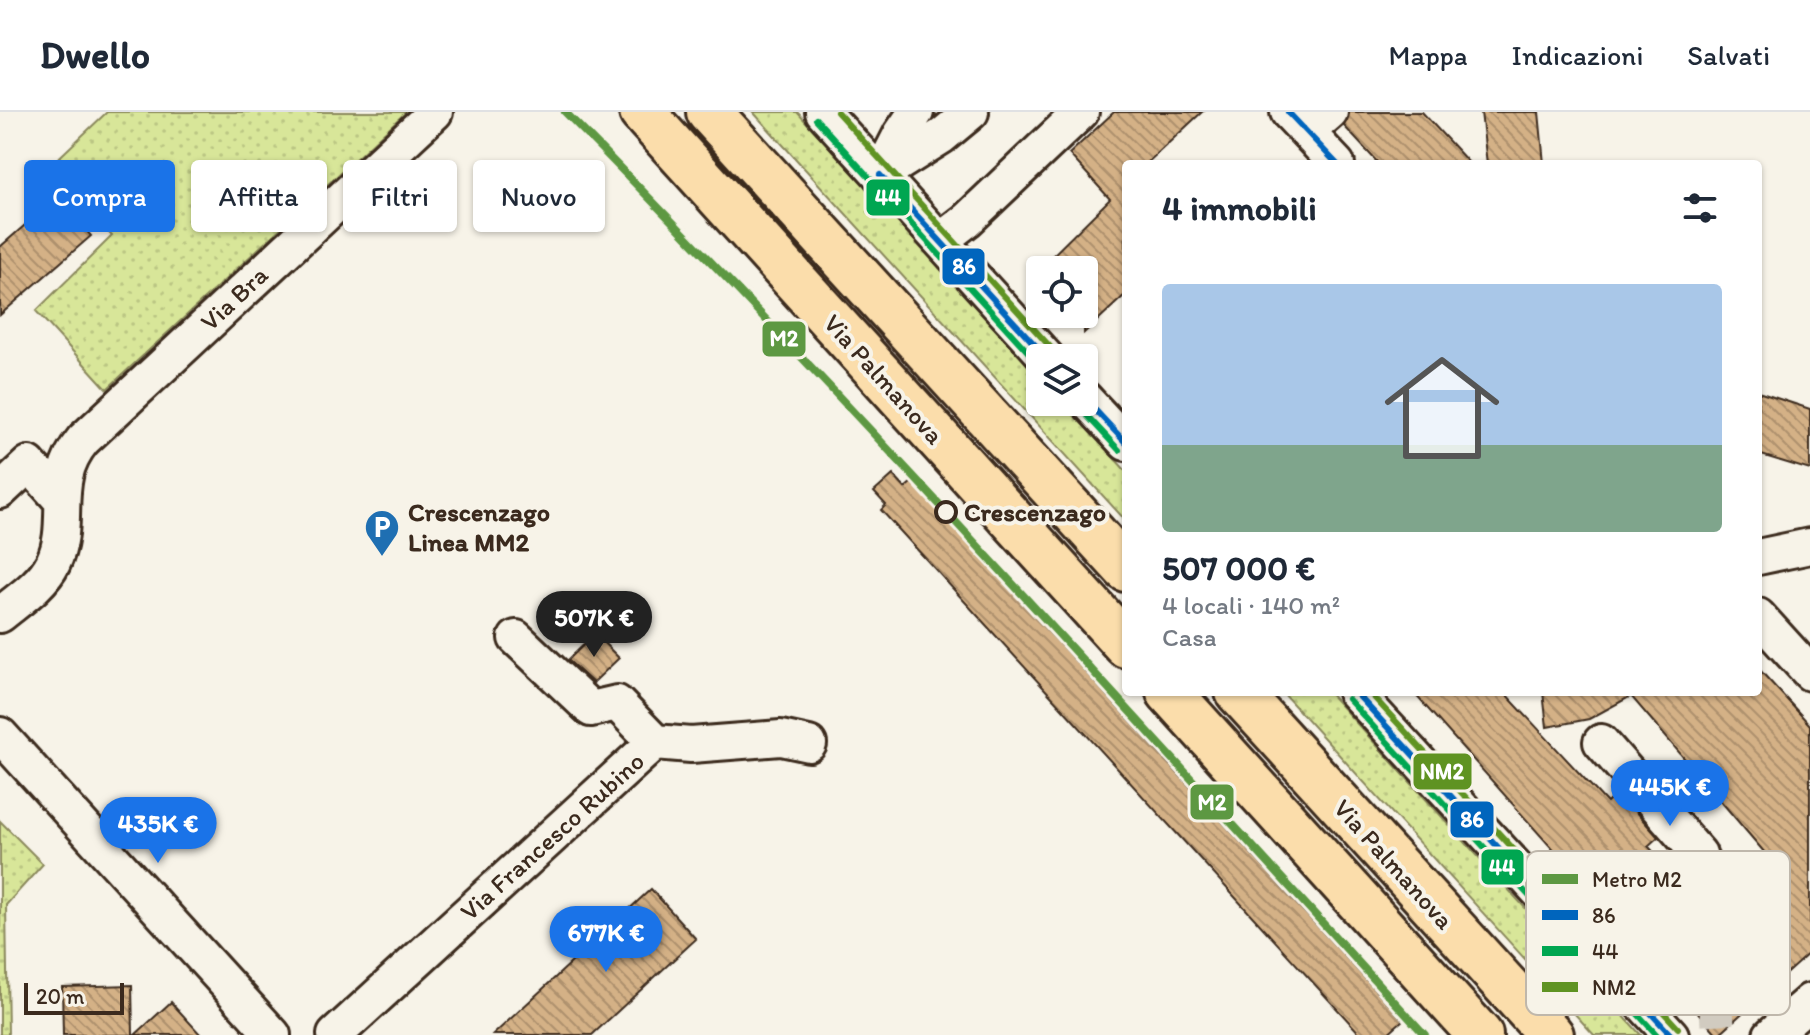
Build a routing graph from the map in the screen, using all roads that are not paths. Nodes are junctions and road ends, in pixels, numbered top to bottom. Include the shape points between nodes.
1 (435, 112) edge
2 (642, 112) edge
3 (709, 112) edge
4 (823, 112) edge
5 (916, 112) edge
6 (971, 112) edge
7 (1081, 112) edge
8 (1308, 119) edge
9 (1334, 160) edge
10 (880, 175) junction
11 (941, 240) junction
12 (1034, 344) edge
13 (1098, 413) edge
14 (1122, 439) edge
15 (0, 491) edge
16 (62, 501) junction
17 (1810, 546) edge
18 (1762, 556) edge
19 (1122, 565) edge
20 (0, 615) edge
21 (1762, 620) edge
22 (516, 638) dead end
23 (1122, 641) edge
24 (1810, 673) edge
25 (1173, 696) edge
26 (1242, 696) edge
27 (1359, 696) edge
28 (0, 735) edge
29 (655, 742) junction
30 (1601, 742) dead end
31 (809, 744) dead end
32 (1696, 851) edge
33 (1526, 878) edge
34 (1810, 1001) edge
35 (1526, 1008) edge
36 (1533, 1015) edge
37 (1653, 1015) edge
38 (273, 1035) edge
39 (335, 1035) edge
40 (1480, 1035) edge
41 (1551, 1035) edge
42 (1671, 1035) edge
43 (1771, 1035) edge

1 - 16 street, Via Bra via 83,440 65,468
2 - 23 highway, Via Palmanova
3 - 19 highway, Via Palmanova
4 - 10 street
5 - 10 street
6 - 10 street
7 - 11 street
8 - 9 street
10 - 11 street
11 - 12 street
13 - 14 street
15 - 16 street via 29,464
16 - 20 street, Via Bra via 53,563
17 - 18 street
21 - 24 street
22 - 29 street via 591,709 617,703
25 - 40 highway, Via Palmanova
26 - 35 highway, Via Palmanova
27 - 33 street
28 - 38 street
29 - 31 street, Via Francesco Rubino via 691,745 781,738
29 - 39 street, Via Francesco Rubino
30 - 32 street
34 - 43 street
36 - 41 highway, Via Palmanova
37 - 42 street

